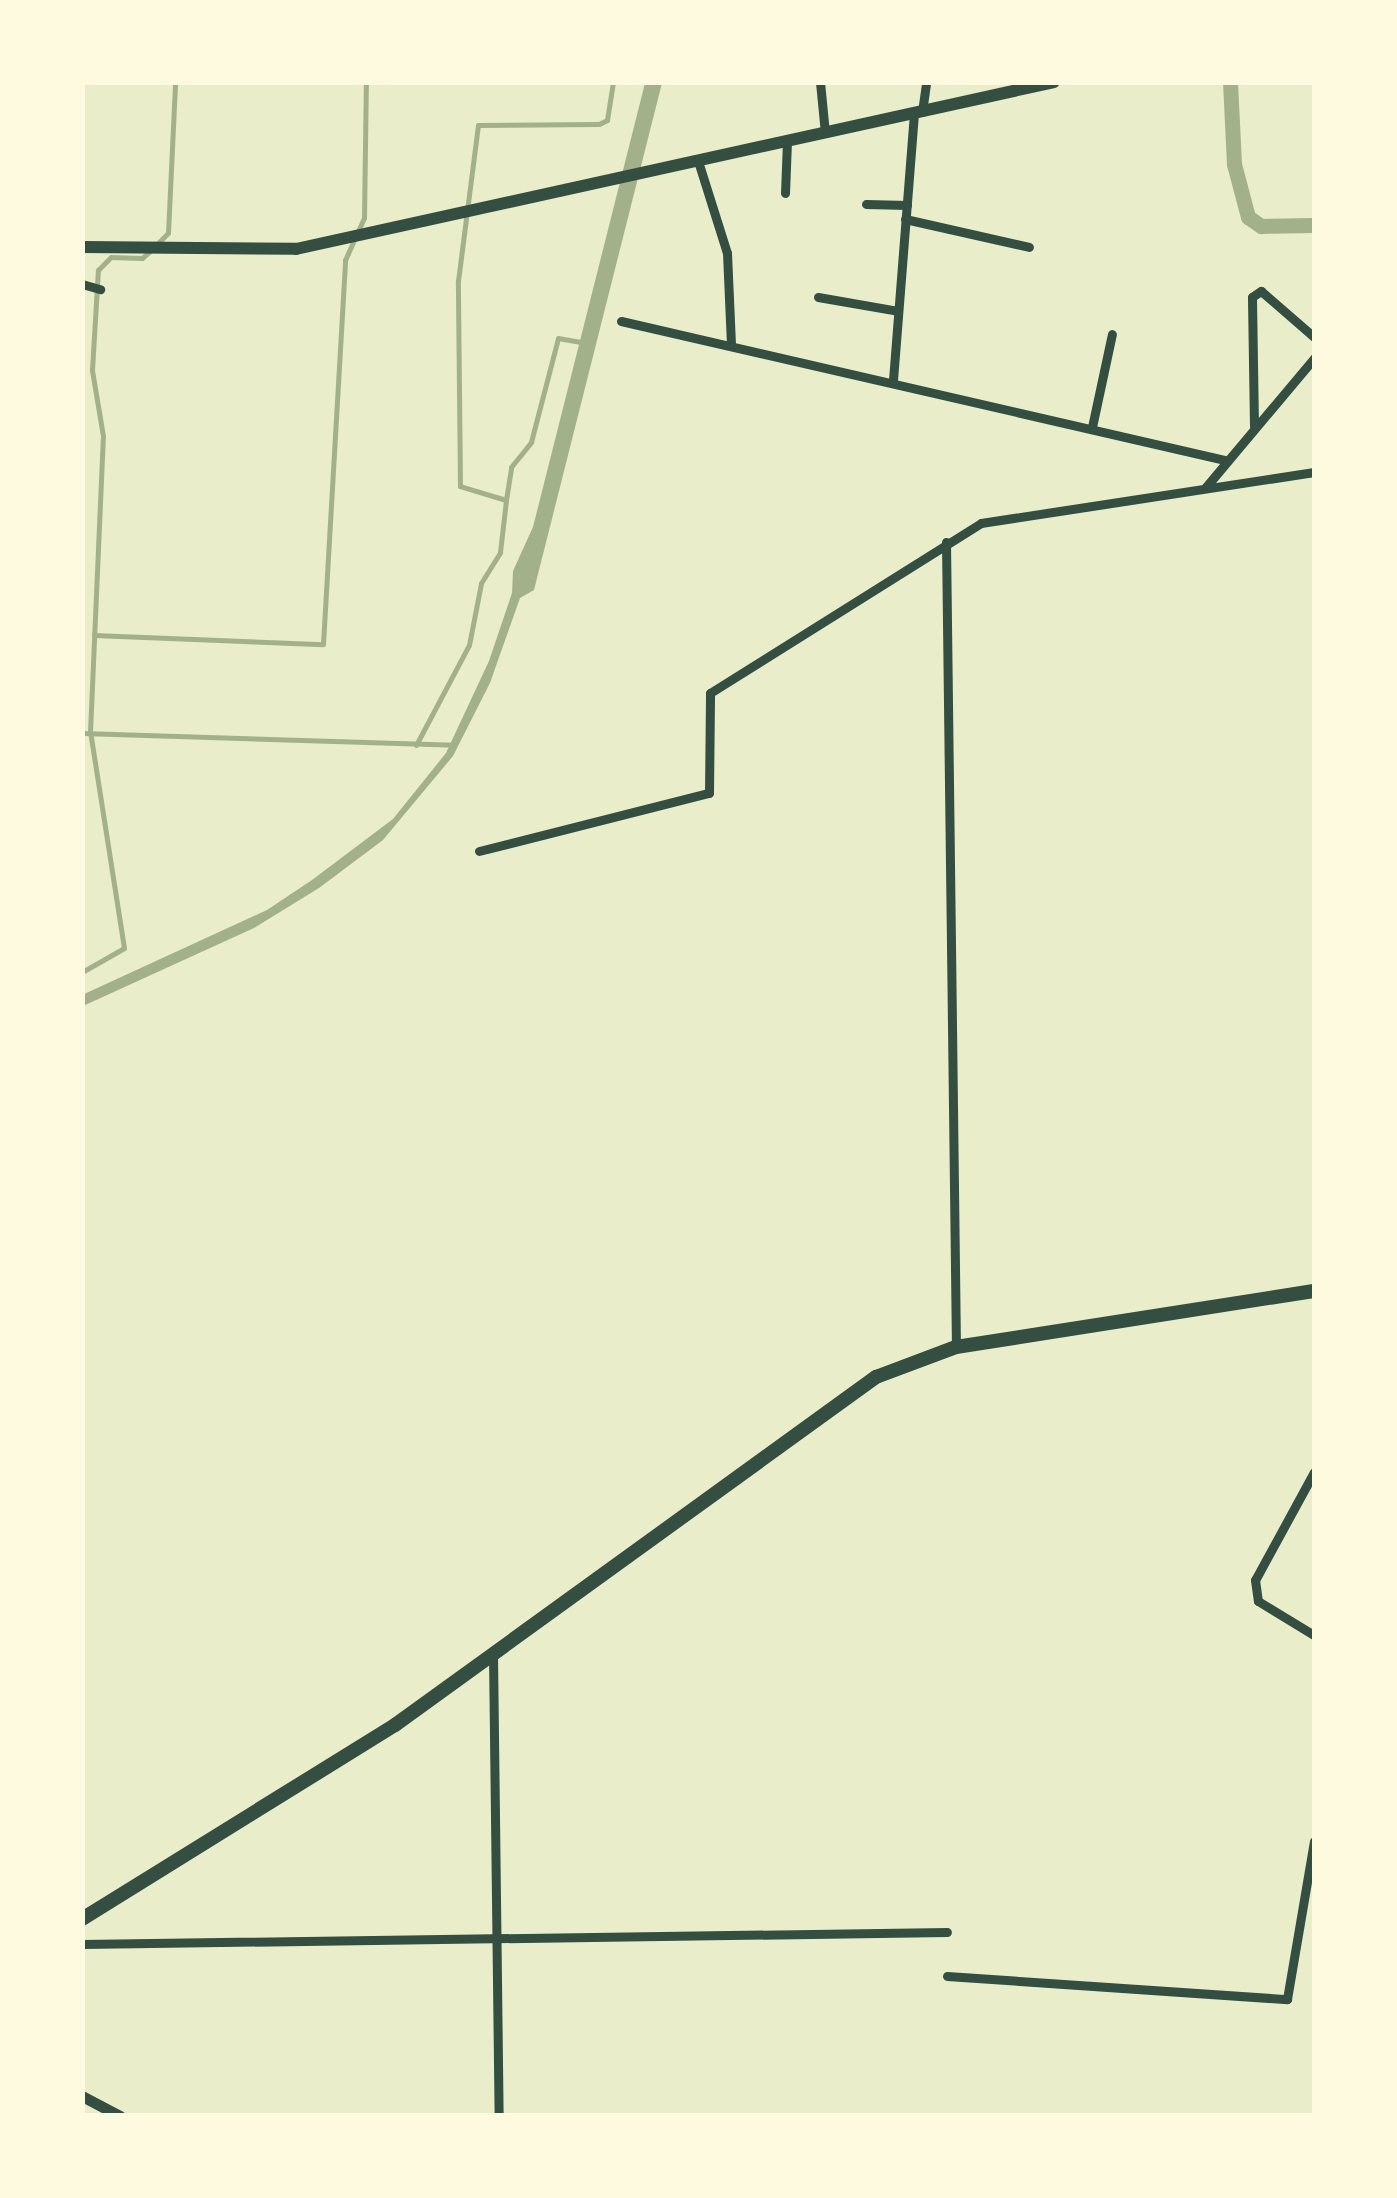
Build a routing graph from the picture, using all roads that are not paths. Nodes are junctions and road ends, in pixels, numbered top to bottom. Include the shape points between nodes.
1 (820, 82) edge
2 (926, 82) edge
3 (1054, 82) edge
4 (918, 113) junction
5 (825, 133) junction
6 (787, 142) junction
7 (698, 161) junction
8 (785, 194) dead end
9 (866, 204) dead end
10 (906, 205) junction
11 (906, 218) junction
12 (82, 246) edge
13 (1029, 247) dead end
14 (82, 284) edge
15 (100, 289) dead end
16 (818, 298) dead end
17 (898, 312) junction
18 (621, 321) dead end
19 (1112, 334) dead end
20 (1314, 337) edge
21 (730, 344) junction
22 (1314, 358) edge
23 (893, 380) junction
24 (1254, 426) junction
25 (1092, 427) junction
26 (1224, 460) junction
27 (1314, 472) edge
28 (1205, 488) junction
29 (946, 542) junction
30 (479, 851) dead end
31 (1314, 1291) edge
32 (956, 1347) junction
33 (1314, 1472) edge
34 (1314, 1635) edge
35 (494, 1654) junction
36 (1314, 1842) edge
37 (1314, 1855) edge
38 (82, 1918) edge
39 (947, 1932) dead end
40 (499, 1938) junction
41 (82, 1944) edge
42 (947, 1976) dead end
43 (82, 2096) edge
44 (120, 2116) edge
45 (499, 2116) edge

1 - 5 street
2 - 4 street
3 - 4 main road
4 - 5 main road
4 - 10 street
5 - 6 main road
6 - 7 main road
6 - 8 street
7 - 12 main road via 296,249
7 - 21 street via 726,253
9 - 10 street
10 - 11 street
11 - 13 street
11 - 17 street
14 - 15 street
16 - 17 street
17 - 23 street
18 - 21 street
19 - 25 street
20 - 24 street via 1262,291 1252,297
21 - 23 street
22 - 24 street
23 - 25 street
24 - 26 street
25 - 26 street
26 - 28 street
27 - 28 street
28 - 29 street via 980,523
29 - 30 street via 710,693 709,793
29 - 32 street
31 - 32 main road
32 - 35 main road via 914,1360 848,1395
33 - 34 street via 1255,1580 1258,1601
35 - 38 main road via 379,1735
35 - 40 street
36 - 37 street
37 - 42 street via 1287,1999
39 - 40 street
40 - 41 street
40 - 45 street
43 - 44 street

